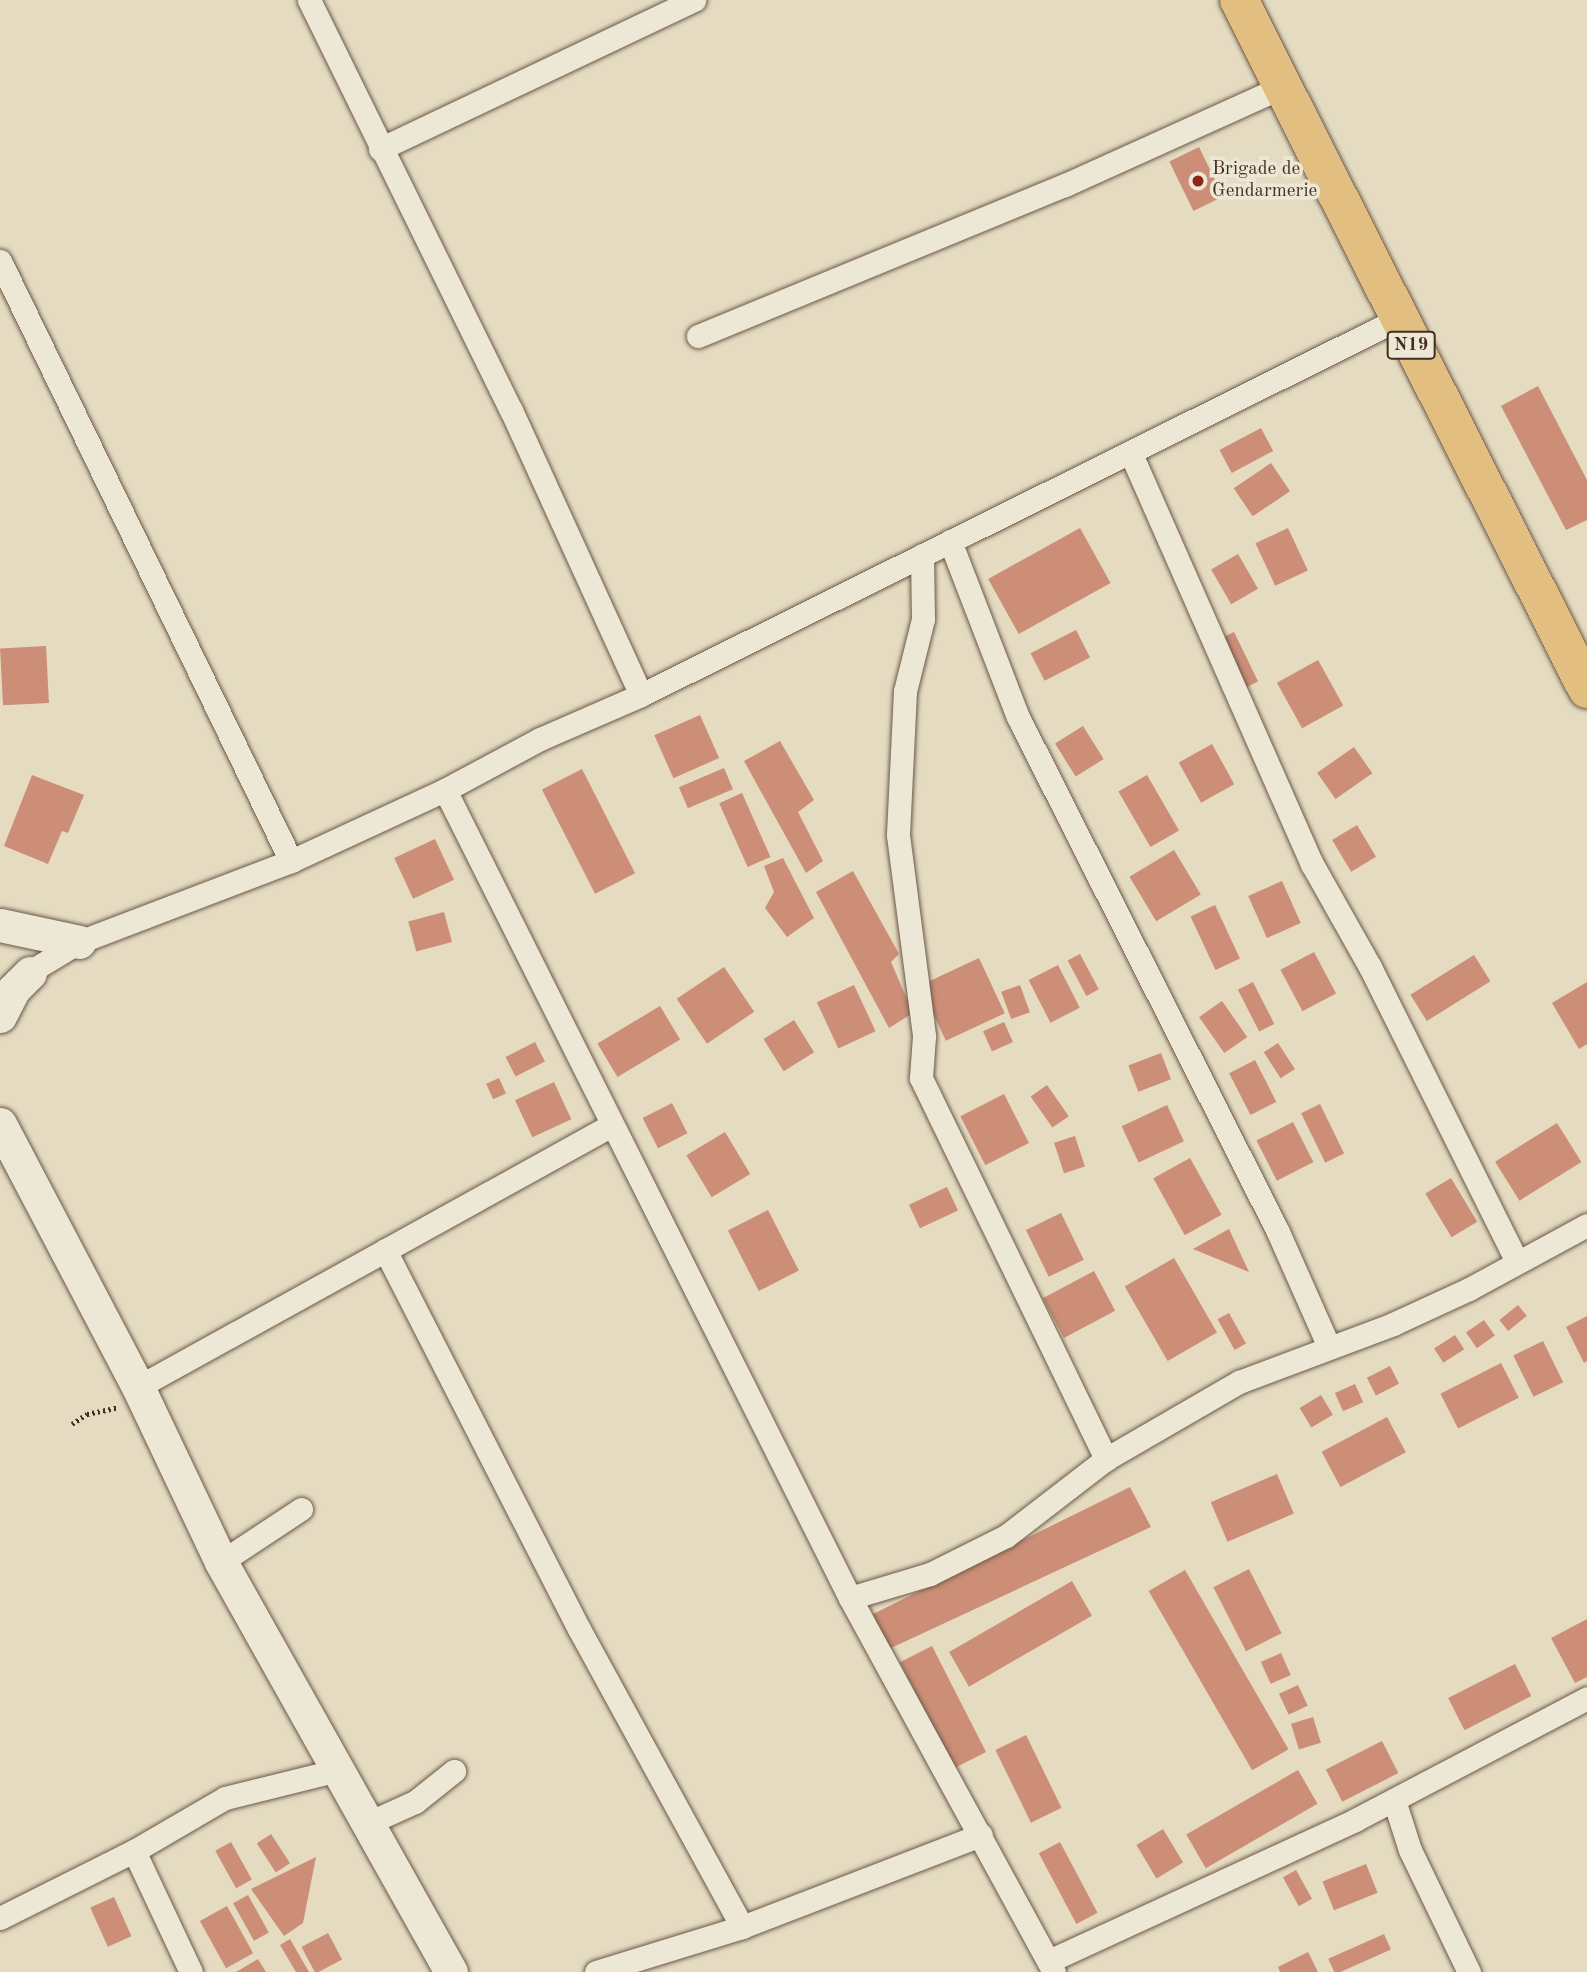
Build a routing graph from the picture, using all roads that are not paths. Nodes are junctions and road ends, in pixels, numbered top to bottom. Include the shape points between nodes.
1 (309, 0) edge
2 (694, 0) edge
3 (1239, 0) edge
4 (1282, 87) junction
5 (380, 149) junction
6 (0, 261) edge
7 (1398, 319) junction
8 (698, 336) dead end
9 (1131, 454) junction
10 (950, 541) junction
11 (922, 555) junction
12 (1587, 689) edge
13 (641, 695) junction
14 (445, 790) junction
15 (291, 861) junction
16 (0, 925) edge
17 (79, 942) junction
18 (30, 973) junction
19 (0, 988) edge
20 (0, 1016) edge
21 (0, 1124) edge
22 (610, 1126) junction
23 (1587, 1225) edge
24 (385, 1250) junction
25 (1516, 1260) junction
26 (1329, 1346) junction
27 (141, 1394) junction
28 (1106, 1459) junction
29 (302, 1509) dead end
30 (222, 1562) junction
31 (850, 1598) junction
32 (1587, 1698) edge
33 (338, 1770) junction
34 (454, 1771) dead end
35 (1394, 1800) junction
36 (366, 1824) junction
37 (981, 1835) junction
38 (134, 1851) junction
39 (0, 1918) edge
40 (743, 1927) junction
41 (1052, 1967) edge
42 (191, 1972) edge
43 (451, 1972) edge
44 (596, 1972) edge
45 (1469, 1972) edge

1 - 5 street
2 - 5 street
3 - 4 highway, N19
4 - 7 highway, N19
4 - 8 street via 1065,185
5 - 13 street via 511,410
6 - 15 street
7 - 9 street
7 - 12 highway, N19
9 - 10 street
9 - 25 street via 1312,864 1370,967
10 - 11 street
10 - 26 street via 1018,717 1272,1220
11 - 13 street
11 - 28 street via 923,619 905,691 898,835 924,1036 921,1078
13 - 14 street via 540,739
14 - 15 street
14 - 22 street
15 - 17 street
16 - 17 street
17 - 18 street
18 - 19 street
18 - 20 street via 13,990
21 - 27 street
22 - 24 street
22 - 31 street
23 - 25 street
24 - 27 street
24 - 40 street via 579,1629
25 - 26 street via 1469,1289
26 - 28 street via 1239,1382
27 - 30 street
28 - 31 street via 1006,1536 930,1574
29 - 30 street
30 - 33 street
31 - 37 street
32 - 35 street
33 - 36 street
33 - 38 street via 225,1798
34 - 36 street via 415,1802
35 - 41 street
35 - 45 street via 1410,1850
36 - 43 street
37 - 40 street
37 - 41 street
38 - 39 street
38 - 42 street
40 - 44 street

